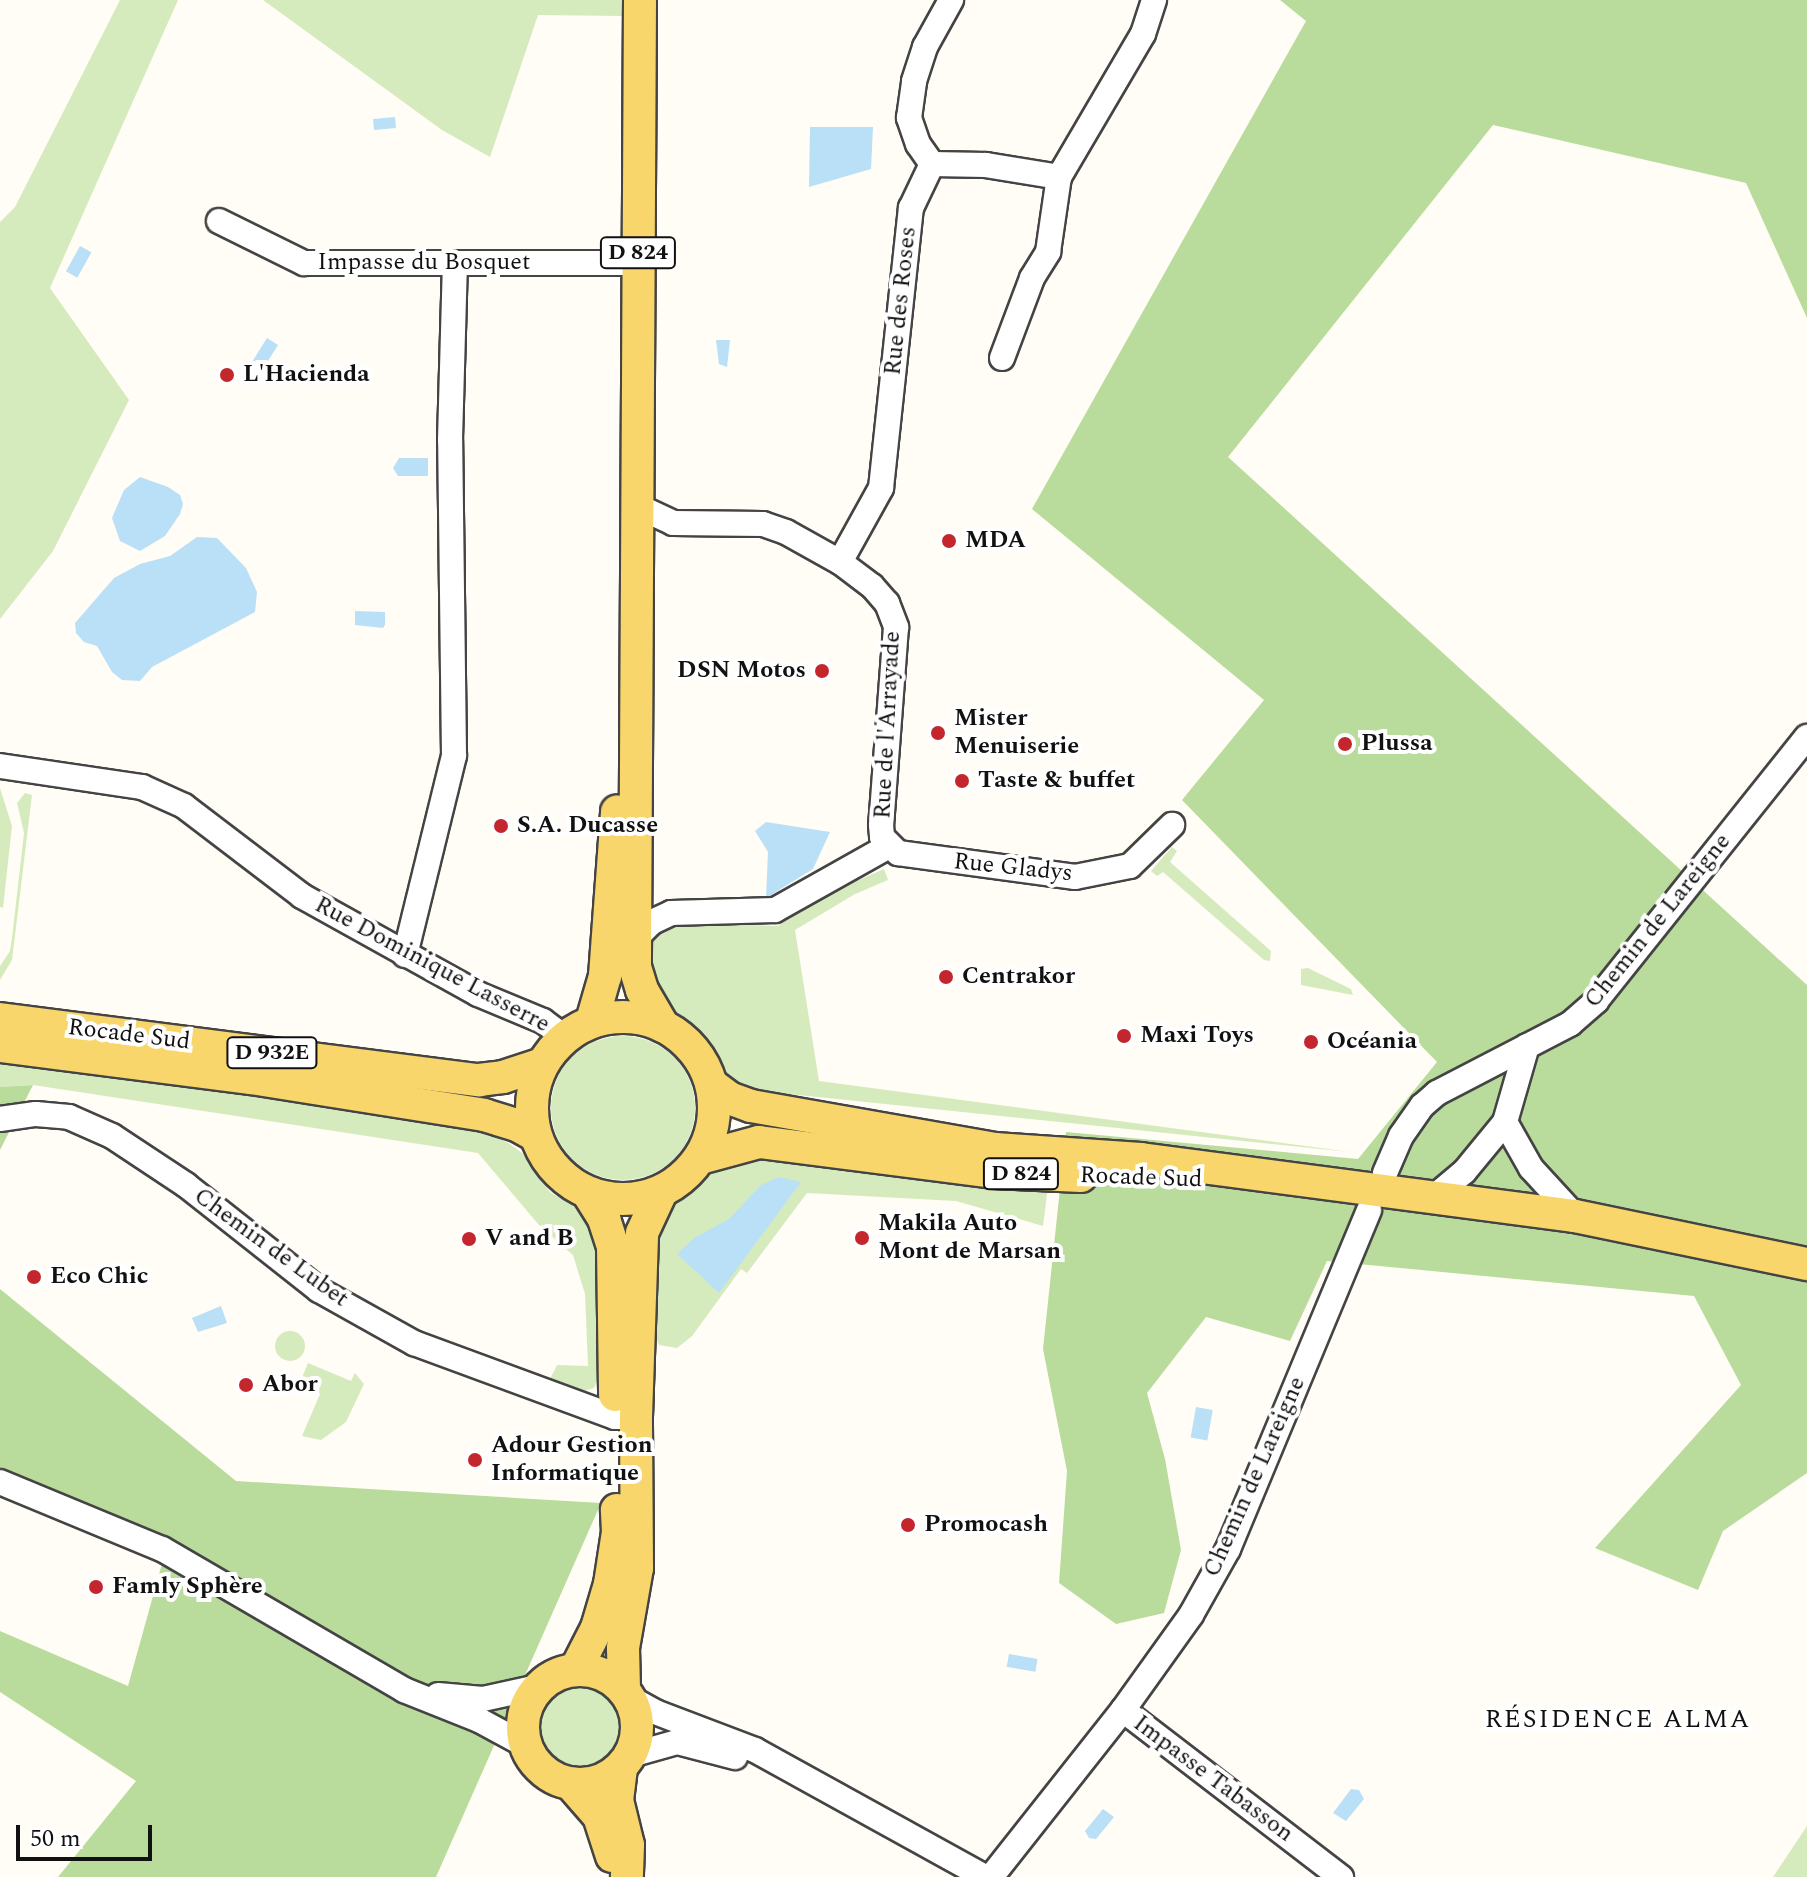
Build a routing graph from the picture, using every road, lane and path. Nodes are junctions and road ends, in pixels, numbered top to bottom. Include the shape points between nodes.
1 (640, 0) edge
2 (951, 0) edge
3 (1154, 0) edge
4 (932, 164) junction
5 (1059, 177) junction
6 (219, 221) dead end
7 (455, 263) junction
8 (638, 263) junction
9 (1002, 358) dead end
10 (637, 506) junction
11 (840, 562) junction
12 (636, 653) junction
13 (1807, 737) edge
14 (0, 766) edge
15 (1172, 825) dead end
16 (889, 846) junction
17 (635, 939) junction
18 (405, 955) junction
19 (0, 1019) edge
20 (592, 1021) junction
21 (663, 1026) junction
22 (564, 1037) junction
23 (0, 1046) edge
24 (1527, 1046) junction
25 (542, 1064) junction
26 (712, 1085) junction
27 (0, 1119) edge
28 (1505, 1122) junction
29 (535, 1135) junction
30 (700, 1158) junction
31 (1385, 1173) dead end
32 (1345, 1185) junction
33 (661, 1192) junction
34 (588, 1193) junction
35 (1434, 1197) junction
36 (1369, 1210) dead end
37 (1575, 1216) junction
38 (1807, 1264) edge
39 (625, 1417) junction
40 (0, 1482) edge
41 (576, 1669) junction
42 (538, 1687) junction
43 (404, 1690) junction
44 (627, 1693) junction
45 (1123, 1710) junction
46 (525, 1745) junction
47 (626, 1761) junction
48 (799, 1776) junction
49 (571, 1784) junction
50 (617, 1877) edge
51 (627, 1877) edge
52 (988, 1877) edge
53 (1341, 1877) edge

1 - 8 main road, D 824
2 - 4 street via 925,47 909,118
3 - 5 street via 1143,34
4 - 5 street via 986,165
4 - 11 street, Rue des Roses via 911,208 881,488
5 - 9 street via 1048,252 1032,278
6 - 7 street, Impasse du Bosquet via 304,263
7 - 8 street, Impasse du Bosquet
7 - 18 street via 450,440 454,756
8 - 10 main road, D 824
10 - 11 street, Rue de l'Arrayade via 673,523 763,524
10 - 12 main road, D 824
11 - 16 street, Rue de l'Arrayade via 887,603 896,627 881,825
12 - 17 main road, D 824
12 - 20 main road, D 824 via 605,976
13 - 24 street, Chemin de Lareigne via 1596,1001 1570,1024
14 - 18 street, Rue Dominique Lasserre via 142,787 184,806 302,896
15 - 16 street, Rue Gladys via 1130,866 1075,877 911,858
16 - 17 street, Rue de l'Arrayade via 775,910 671,913
17 - 21 main road, D 824 via 642,990
18 - 22 street, Rue Dominique Lasserre via 543,1021
19 - 25 main road, Rocade Sud / D 932E via 479,1080
20 - 21 main road via 616,1016
20 - 22 main road
21 - 26 main road via 685,1040
22 - 25 main road
23 - 29 main road, Rocade Sud / D 932E via 484,1115
24 - 28 street
24 - 31 street, Chemin de Lareigne via 1437,1093 1401,1136
25 - 29 main road via 533,1087
26 - 30 main road via 711,1135
26 - 32 main road, Rocade Sud / D 824 via 751,1106 995,1149 1141,1159
27 - 39 street, Chemin de Lubet via 69,1117 112,1136 186,1185 319,1290 414,1343
28 - 35 street via 1464,1172
28 - 37 street via 1531,1168
29 - 34 main road via 565,1179
30 - 32 main road, Rocade Sud / D 824 via 759,1142 993,1172
30 - 33 main road
32 - 35 main road, Rocade Sud / D 824
33 - 34 main road via 637,1199
33 - 39 main road via 642,1233
34 - 39 main road via 613,1246
35 - 37 main road, Rocade Sud / D 824
36 - 45 street, Chemin de Lareigne via 1228,1549 1191,1615
37 - 38 main road, Rocade Sud / D 824
39 - 41 main road via 612,1572 597,1628
39 - 44 main road via 637,1568 623,1648
40 - 43 street via 162,1549
41 - 42 main road
41 - 44 main road via 594,1671
42 - 43 street via 483,1699
42 - 46 main road via 524,1714
43 - 46 street
44 - 47 main road via 637,1716 637,1736
44 - 48 street via 647,1709 755,1750
45 - 52 street, Chemin de Lareigne
45 - 53 street, Impasse Tabasson
46 - 49 main road via 542,1771
47 - 48 street via 677,1742
47 - 49 main road via 597,1781
47 - 51 main road via 617,1800 628,1845
48 - 52 street
49 - 50 main road via 599,1816

